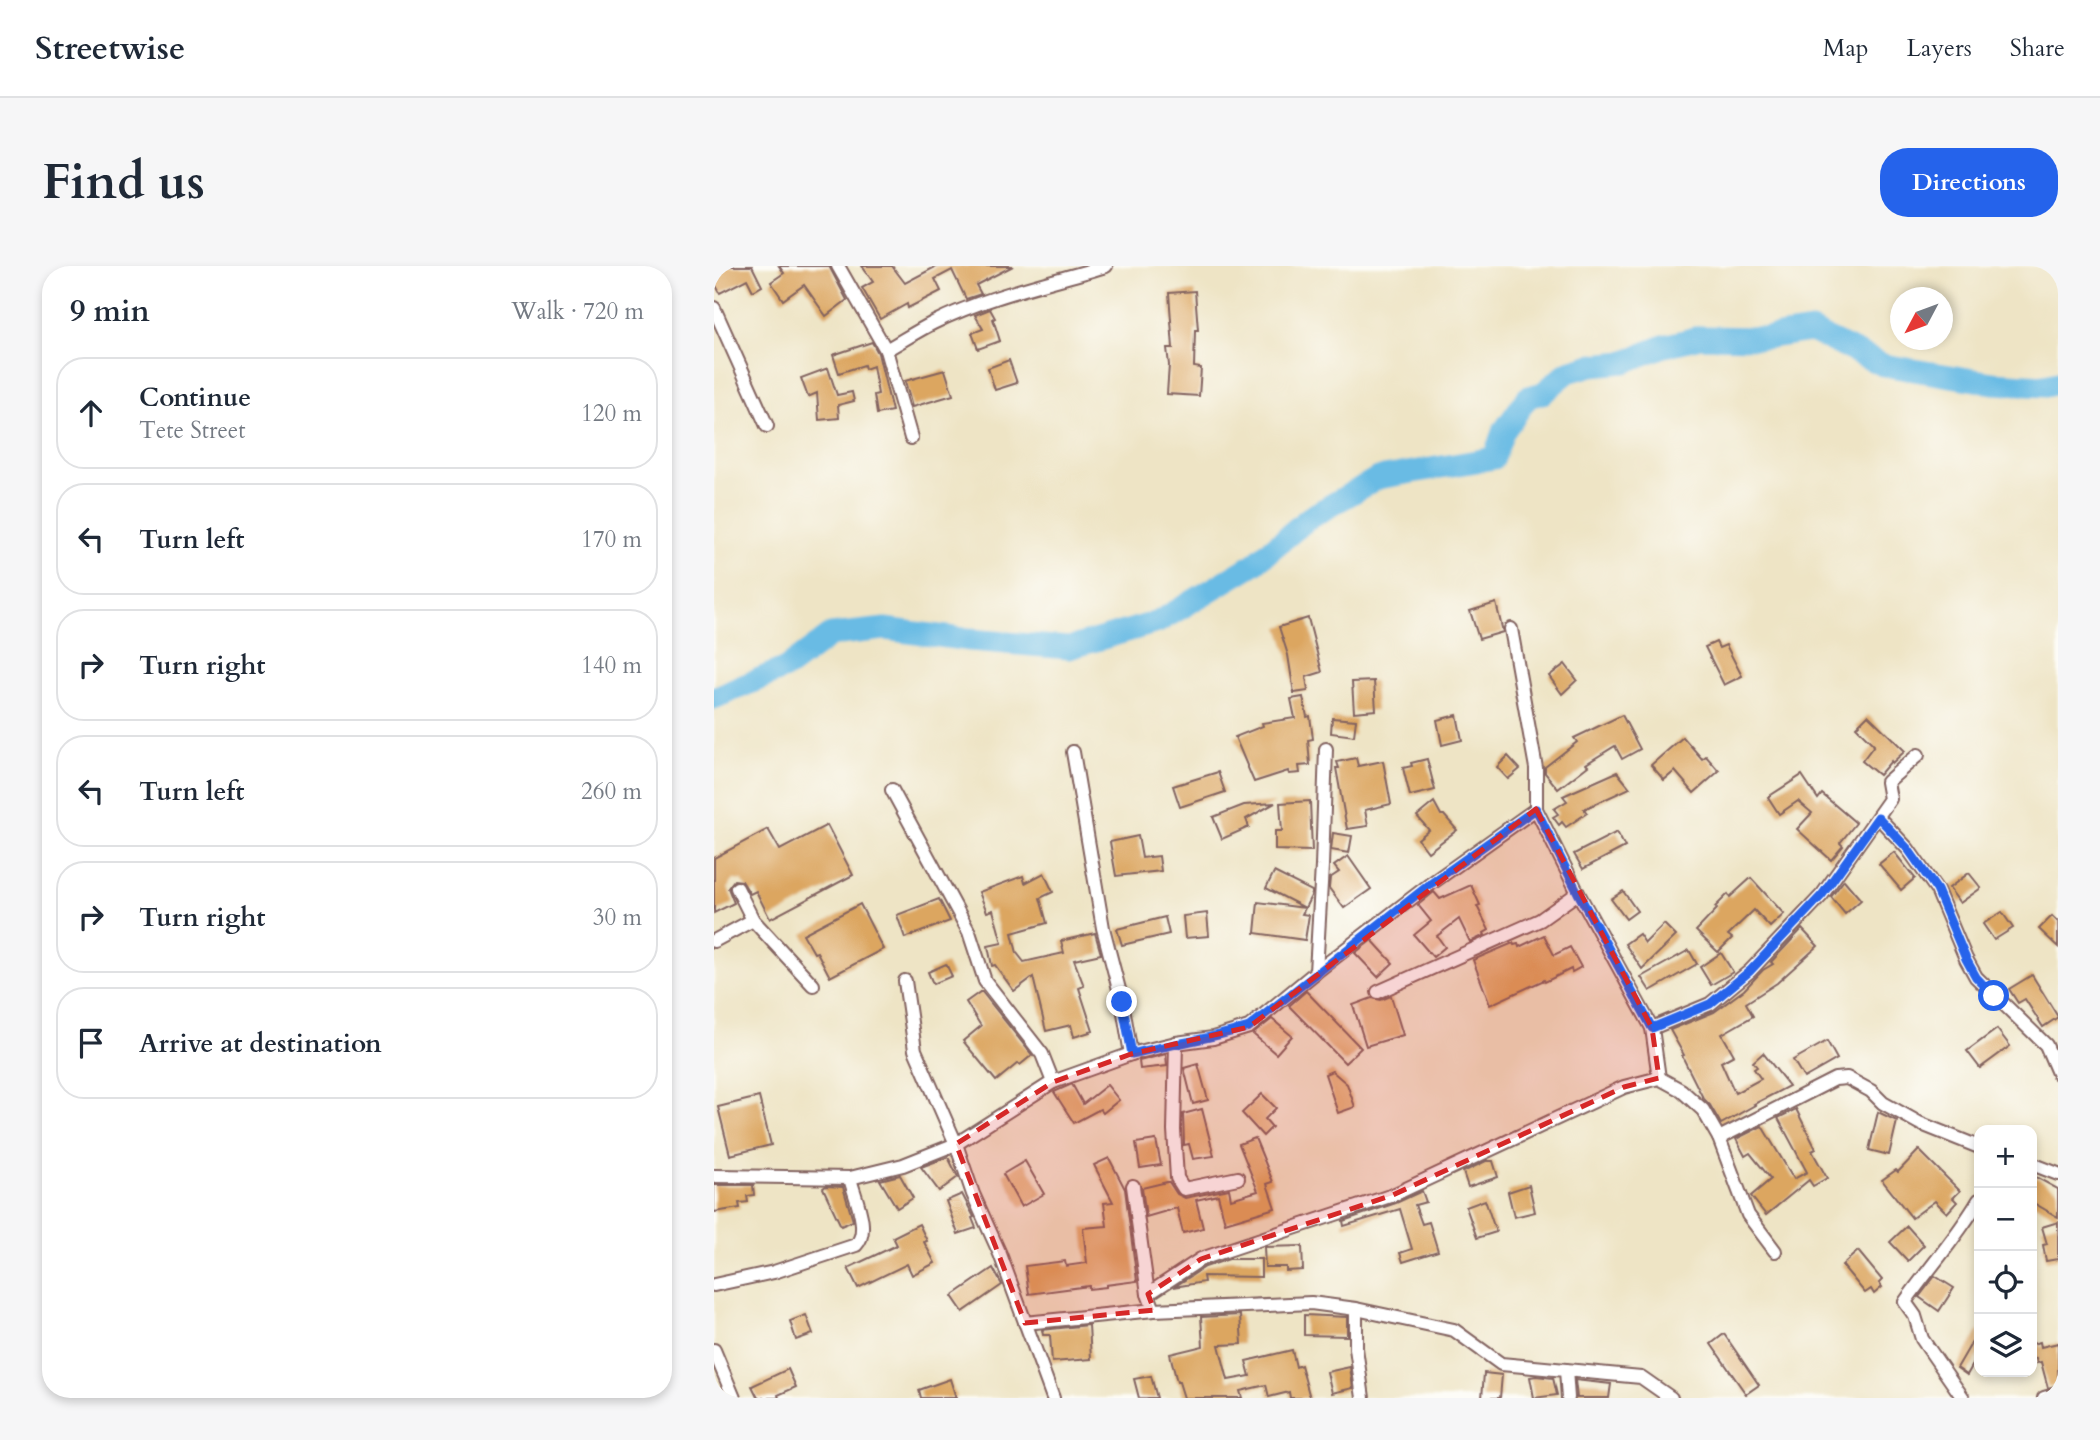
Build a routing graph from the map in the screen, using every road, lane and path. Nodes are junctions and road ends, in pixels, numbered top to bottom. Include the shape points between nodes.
1 (838, 266) edge
2 (1106, 266) edge
3 (714, 308) edge
4 (886, 350) junction
5 (767, 426) dead end
6 (911, 438) dead end
7 (1511, 629) dead end
8 (1326, 749) dead end
9 (1073, 752) dead end
10 (1918, 755) dead end
11 (892, 790) dead end
12 (1536, 809) junction
13 (1878, 817) junction
14 (737, 888) dead end
15 (1578, 893) junction
16 (753, 920) junction
17 (714, 940) edge
18 (1316, 972) junction
19 (905, 981) dead end
20 (813, 985) dead end
21 (1378, 992) dead end
22 (1652, 1028) junction
23 (1176, 1043) junction
24 (1132, 1054) junction
25 (2058, 1073) edge
26 (1659, 1078) junction
27 (1053, 1082) junction
28 (1719, 1138) junction
29 (956, 1144) junction
30 (1974, 1145) edge
31 (2037, 1166) edge
32 (2058, 1174) edge
33 (714, 1176) edge
34 (850, 1178) junction
35 (1238, 1178) dead end
36 (1133, 1186) dead end
37 (1974, 1208) edge
38 (1774, 1251) dead end
39 (714, 1285) edge
40 (1148, 1294) junction
41 (1356, 1309) junction
42 (1154, 1310) junction
43 (1026, 1323) junction
44 (714, 1350) edge
45 (1566, 1370) junction
46 (2058, 1394) edge
47 (734, 1398) edge
48 (1053, 1398) edge
49 (1363, 1398) edge
50 (1568, 1398) edge
51 (1671, 1398) edge
52 (1963, 1398) edge
53 (2043, 1398) edge

1 - 4 street
2 - 4 street via 962,311
3 - 5 street
4 - 6 street
7 - 12 street via 1535,768
8 - 18 street
9 - 24 street via 1103,928
10 - 13 street via 1888,782 1889,799
11 - 27 street via 969,932 985,981 1042,1054
12 - 15 street
12 - 18 street
13 - 22 street via 1822,895 1750,971 1710,1004
13 - 25 street via 1937,890 1976,977 2046,1045
14 - 16 street
15 - 21 street via 1540,920
15 - 22 street
16 - 17 street
16 - 20 street
18 - 23 street via 1249,1027
19 - 29 street via 915,1051
22 - 26 street
23 - 24 street
23 - 35 street via 1174,1130 1180,1185 1184,1189
24 - 27 street
26 - 28 street via 1703,1110
26 - 40 street via 1624,1087 1393,1195 1200,1259
27 - 29 street
28 - 30 street via 1835,1079 1847,1078 1919,1123
28 - 38 street via 1748,1215
29 - 34 street via 903,1165
29 - 43 street
31 - 32 street
33 - 34 street
34 - 39 street via 863,1229 856,1245 774,1272
36 - 40 street
37 - 52 street via 1905,1303 1922,1339
40 - 42 street
41 - 42 street via 1311,1303
41 - 45 street via 1454,1330 1501,1364
41 - 49 street
42 - 43 street
43 - 48 street
44 - 47 street
45 - 50 street
45 - 51 street via 1641,1377
46 - 53 street

